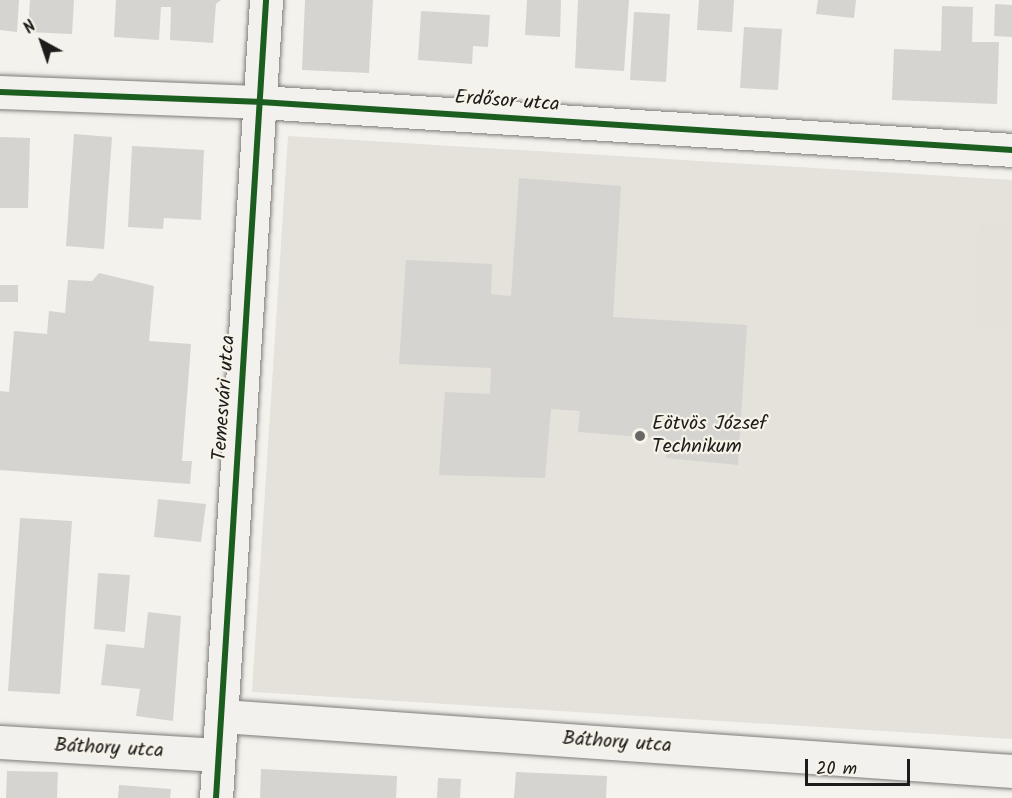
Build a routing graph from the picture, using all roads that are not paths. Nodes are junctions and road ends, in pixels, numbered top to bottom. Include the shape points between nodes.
1 (266, 0) edge
2 (0, 92) edge
3 (260, 102) junction
4 (1012, 150) edge
5 (222, 716) junction
6 (0, 742) edge
7 (219, 755) junction
8 (1012, 771) edge
9 (216, 798) edge

1 - 3 street, Temesvári utca
2 - 3 street, Erdősor utca
3 - 4 street, Erdősor utca
3 - 5 street, Temesvári utca
5 - 7 street, Temesvári utca
5 - 8 street, Báthory utca
6 - 7 street, Báthory utca
7 - 9 street, Temesvári utca

